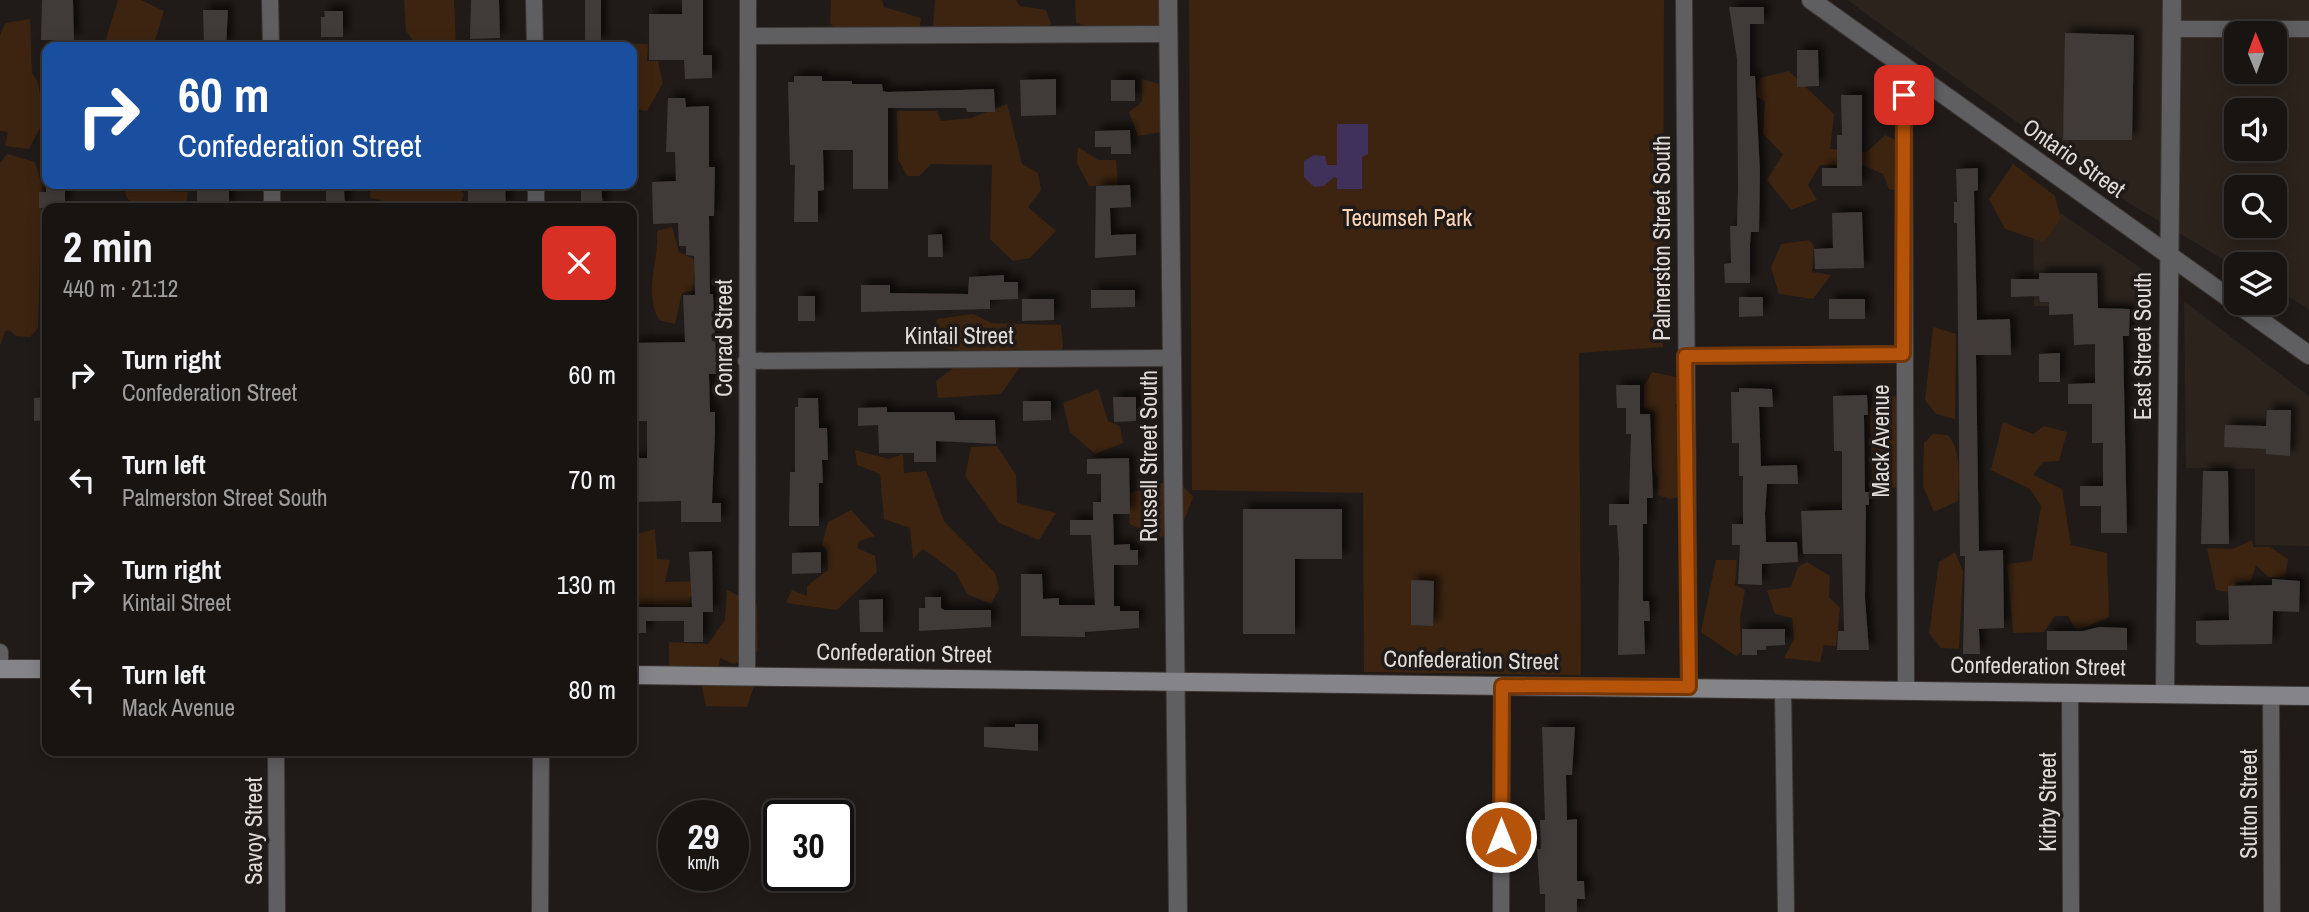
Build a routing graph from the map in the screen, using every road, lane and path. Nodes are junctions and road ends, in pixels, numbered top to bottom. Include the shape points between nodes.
1 (270, 0) edge
2 (534, 0) edge
3 (748, 0) edge
4 (1168, 0) edge
5 (1685, 0) edge
6 (1811, 0) edge
7 (2172, 0) edge
8 (2172, 29) junction
9 (2309, 29) edge
10 (1168, 34) junction
11 (749, 36) junction
12 (271, 42) edge
13 (535, 42) edge
14 (1904, 67) junction
15 (2168, 255) junction
16 (2307, 353) edge
17 (1903, 354) junction
18 (1685, 356) junction
19 (1173, 358) junction
20 (746, 361) junction
21 (0, 652) edge
22 (0, 669) edge
23 (42, 670) edge
24 (637, 675) edge
25 (747, 676) junction
26 (1174, 681) junction
27 (1502, 686) junction
28 (1689, 687) junction
29 (1783, 689) junction
30 (1906, 689) junction
31 (2070, 692) junction
32 (2165, 692) junction
33 (2271, 695) junction
34 (2309, 695) edge
35 (276, 756) edge
36 (541, 756) edge
37 (276, 912) edge
38 (540, 912) edge
39 (1178, 912) edge
40 (1501, 912) edge
41 (1786, 912) edge
42 (2071, 912) edge
43 (2272, 912) edge

1 - 12 street
2 - 13 street
3 - 11 street, Conrad Street
4 - 10 street, Russell Street South
5 - 18 street, Palmerston Street South
6 - 14 street, Ontario Street
7 - 8 street, East Street South
8 - 9 street
8 - 15 street, East Street South
10 - 11 street
10 - 19 street, Russell Street South
11 - 20 street, Conrad Street
14 - 15 street, Ontario Street
14 - 17 street, Mack Avenue
15 - 16 street, Ontario Street
15 - 32 street, East Street South
17 - 18 street
17 - 30 street, Mack Avenue
18 - 28 street, Palmerston Street South
19 - 20 street, Kintail Street
19 - 26 street, Russell Street South
20 - 25 street, Conrad Street
21 - 22 street
22 - 23 main road
24 - 25 main road, Confederation Street
25 - 26 main road, Confederation Street
26 - 27 main road, Confederation Street
26 - 39 street, Russell Street South
27 - 28 main road, Confederation Street
27 - 40 street
28 - 29 main road, Confederation Street
29 - 30 main road, Confederation Street
29 - 41 street
30 - 31 main road, Confederation Street
31 - 32 main road, Confederation Street
31 - 42 street, Kirby Street
32 - 33 main road, Confederation Street
33 - 34 main road, Confederation Street
33 - 43 street, Sutton Street
35 - 37 street, Savoy Street
36 - 38 street

